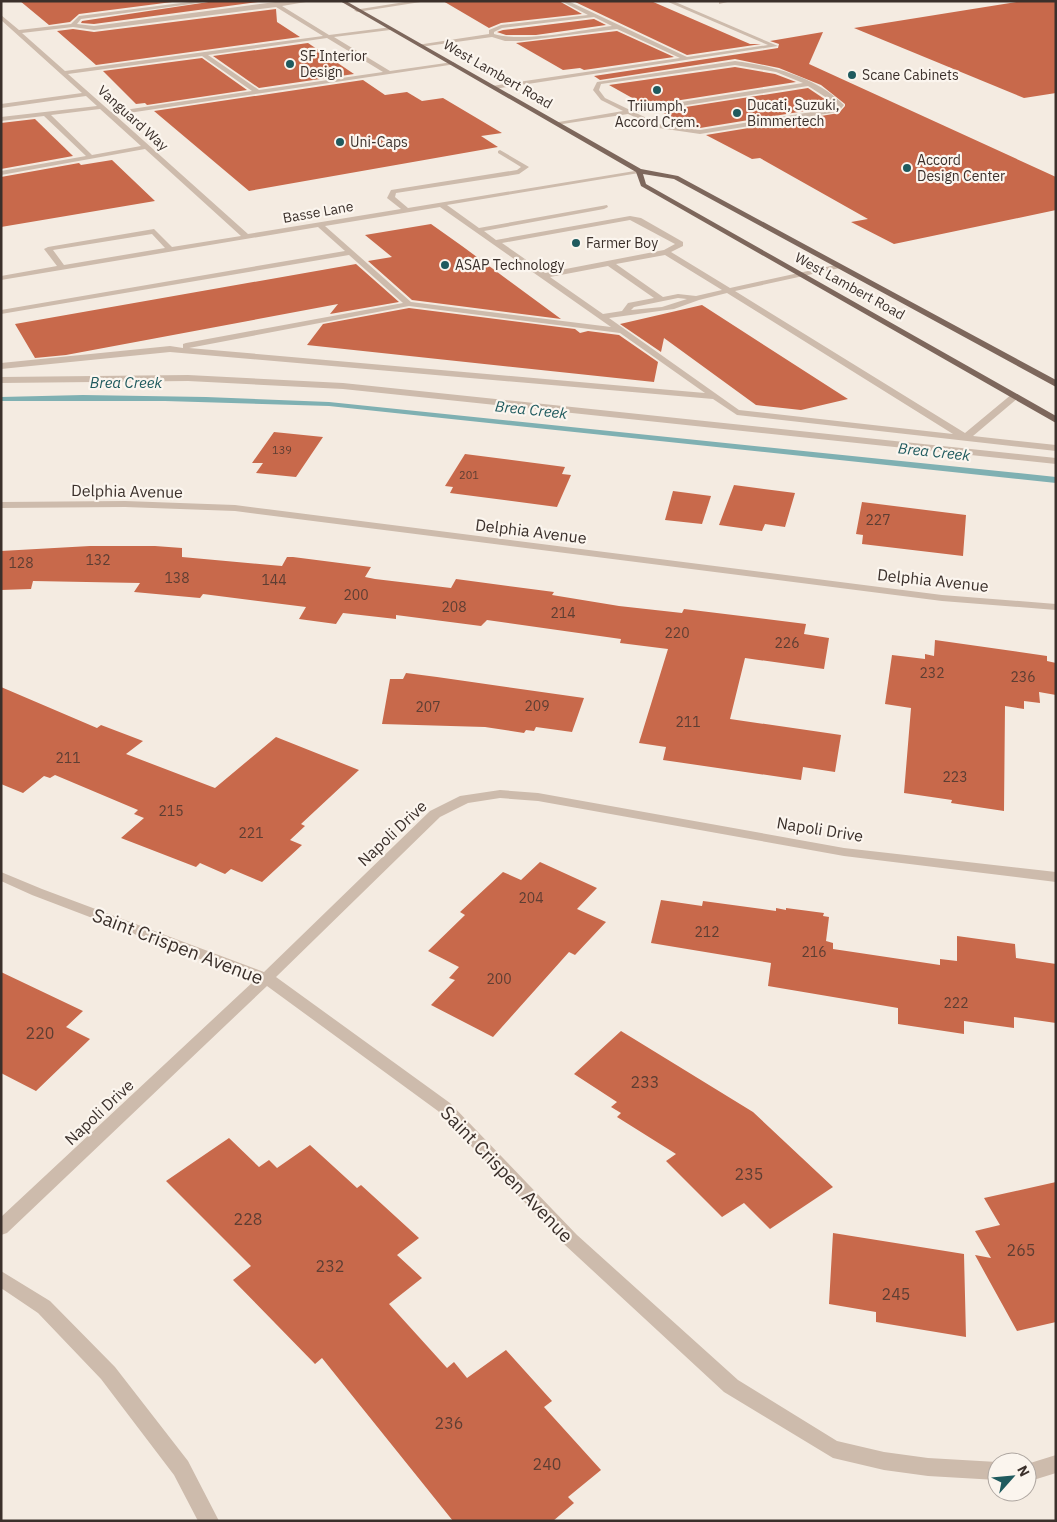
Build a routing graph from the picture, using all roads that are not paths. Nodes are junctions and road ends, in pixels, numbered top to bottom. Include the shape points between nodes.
1 (211, 1) edge
2 (271, 1) edge
3 (310, 1) edge
4 (342, 1) edge
5 (425, 1) edge
6 (563, 1) edge
7 (668, 1) edge
8 (730, 1) edge
9 (721, 3) dead end
10 (277, 5) junction
11 (357, 10) junction
12 (593, 16) junction
13 (1, 17) edge
14 (73, 25) junction
15 (618, 27) junction
16 (390, 28) junction
17 (18, 32) junction
18 (492, 36) junction
19 (329, 37) junction
20 (420, 45) junction
21 (203, 54) junction
22 (686, 59) junction
23 (453, 64) junction
24 (64, 73) junction
25 (388, 74) junction
26 (809, 84) junction
27 (494, 87) junction
28 (257, 92) junction
29 (87, 94) junction
30 (1, 106) edge
31 (101, 107) junction
32 (628, 112) junction
33 (45, 113) junction
34 (110, 114) junction
35 (1, 119) edge
36 (556, 123) junction
37 (147, 148) junction
38 (500, 152) dead end
39 (91, 157) junction
40 (639, 171) junction
41 (1, 174) edge
42 (462, 180) junction
43 (469, 186) dead end
44 (476, 192) dead end
45 (484, 197) junction
46 (441, 204) junction
47 (604, 207) dead end
48 (407, 210) junction
49 (320, 225) junction
50 (478, 230) junction
51 (247, 237) junction
52 (495, 242) junction
53 (171, 250) junction
54 (351, 252) junction
55 (666, 252) junction
56 (609, 263) junction
57 (837, 266) junction
58 (62, 268) junction
59 (800, 274) junction
60 (544, 276) junction
61 (1, 278) edge
62 (726, 290) junction
63 (696, 298) junction
64 (661, 299) junction
65 (409, 304) junction
66 (1, 312) edge
67 (626, 312) junction
68 (602, 317) junction
69 (623, 332) junction
70 (170, 349) junction
71 (1, 366) edge
72 (1, 380) edge
73 (1056, 384) edge
74 (1015, 396) junction
75 (716, 397) junction
76 (1056, 420) edge
77 (966, 437) junction
78 (1056, 448) edge
79 (1056, 461) edge
80 (1, 505) edge
81 (1056, 607) edge
82 (1, 876) edge
83 (1056, 877) edge
84 (266, 978) junction
85 (1, 1228) edge
86 (1, 1278) edge
87 (1056, 1464) edge
88 (987, 1470) edge
89 (1037, 1470) edge
90 (209, 1521) edge

1 - 14 street via 80,18
2 - 10 street
3 - 10 street
4 - 11 main road, West Lambert Road
5 - 11 street
6 - 12 street
7 - 22 street via 775,46
8 - 9 street
10 - 14 street via 94,28
10 - 19 street
11 - 16 main road, West Lambert Road
12 - 15 street
12 - 18 street via 501,27 491,31
13 - 17 street, Vanguard Way
14 - 17 street
15 - 18 street via 521,39
15 - 22 street
16 - 19 street
16 - 20 main road, West Lambert Road
17 - 24 street, Vanguard Way
18 - 20 street
19 - 21 street
19 - 25 street
20 - 23 main road, West Lambert Road
21 - 24 street
21 - 28 street
22 - 27 street
23 - 25 street
23 - 27 main road, West Lambert Road
24 - 29 street, Vanguard Way
25 - 28 street
26 - 32 street
26 - 32 street via 842,105 838,110 700,132 661,127
26 - 32 street via 783,71 735,63 599,83 596,90 604,99
27 - 36 main road, West Lambert Road
28 - 34 street
29 - 30 street
29 - 31 street, Vanguard Way
31 - 33 street
31 - 34 street, Vanguard Way
32 - 36 street
33 - 35 street
33 - 39 street
34 - 37 street, Vanguard Way
36 - 40 main road, West Lambert Road
37 - 39 street
37 - 51 street, Vanguard Way
38 - 42 street via 526,167 519,172
39 - 41 street
40 - 45 street, Basse Lane
40 - 57 main road, West Lambert Road via 676,177
40 - 59 main road, West Lambert Road via 643,185
42 - 43 street
42 - 48 street via 393,191 391,198
44 - 45 street
45 - 46 street, Basse Lane
46 - 48 street, Basse Lane
46 - 50 street
47 - 50 street
48 - 49 street, Basse Lane
49 - 51 street, Basse Lane
49 - 54 street
50 - 52 street
51 - 53 street, Basse Lane
52 - 55 street via 630,218 680,244
52 - 60 street
53 - 58 street, Basse Lane
53 - 58 street via 154,231 48,249
54 - 65 street
54 - 66 street
55 - 56 street
55 - 62 street
56 - 60 street
56 - 64 street
57 - 59 street
57 - 73 main road, West Lambert Road
58 - 61 street, Basse Lane
59 - 62 street
59 - 74 main road, West Lambert Road
60 - 68 street
62 - 63 street
62 - 77 street
63 - 64 street via 678,296
63 - 67 street via 635,313
64 - 67 street via 631,305
65 - 69 street
65 - 70 street
67 - 68 street
68 - 69 street
69 - 75 street
70 - 71 street
70 - 75 street
72 - 79 street via 188,378 343,386
74 - 76 main road, West Lambert Road
74 - 77 street
75 - 77 street via 737,412
77 - 78 street
80 - 81 street, Delphia Avenue via 125,504 234,508 933,596
82 - 84 street, Saint Crispen Avenue
83 - 84 street, Napoli Drive via 844,852 538,797 482,796 465,799 435,814
84 - 85 street, Napoli Drive
84 - 88 street, Saint Crispen Avenue via 444,1107 571,1240 731,1386 833,1449 884,1462
86 - 90 street via 44,1307 108,1373 180,1468
87 - 89 street

